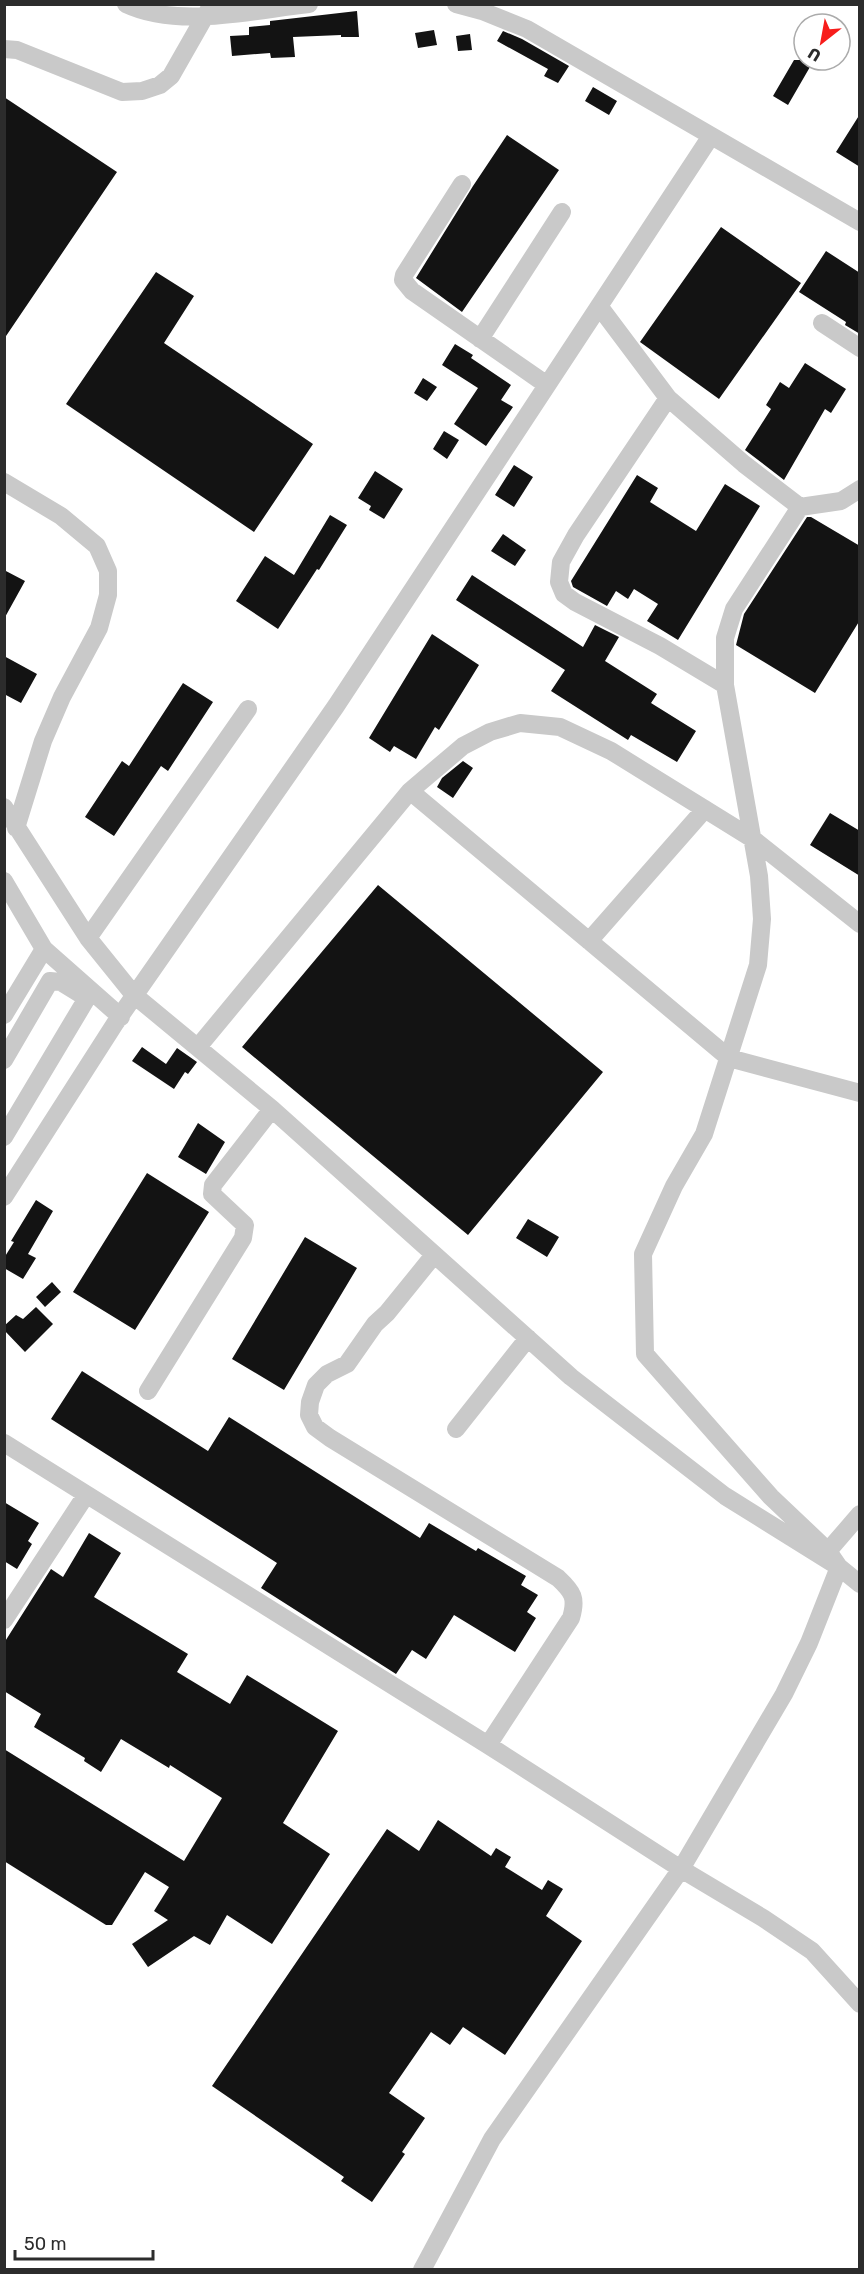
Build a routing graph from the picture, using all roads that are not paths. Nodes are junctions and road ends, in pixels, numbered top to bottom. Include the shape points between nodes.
1 (126, 4) edge
2 (309, 4) edge
3 (456, 4) edge
4 (208, 10) edge
5 (4, 49) edge
6 (711, 136) junction
7 (462, 184) dead end
8 (562, 212) dead end
9 (860, 222) edge
10 (599, 306) junction
11 (822, 323) dead end
12 (480, 339) junction
13 (860, 348) edge
14 (547, 385) junction
15 (668, 398) junction
16 (4, 482) edge
17 (860, 489) edge
18 (800, 507) junction
19 (725, 685) junction
20 (248, 709) dead end
21 (410, 791) junction
22 (4, 807) edge
23 (705, 809) junction
24 (16, 828) junction
25 (753, 839) junction
26 (4, 881) edge
27 (860, 924) edge
28 (88, 938) junction
29 (589, 941) junction
30 (44, 949) junction
31 (134, 994) junction
32 (87, 998) junction
33 (4, 1015) edge
34 (118, 1019) junction
35 (198, 1047) junction
36 (729, 1058) junction
37 (4, 1060) edge
38 (860, 1093) edge
39 (272, 1109) junction
40 (4, 1137) edge
41 (4, 1197) edge
42 (434, 1255) junction
43 (528, 1338) junction
44 (148, 1391) dead end
45 (456, 1429) dead end
46 (4, 1443) edge
47 (86, 1495) junction
48 (860, 1514) edge
49 (828, 1551) junction
50 (839, 1567) junction
51 (860, 1584) edge
52 (4, 1620) edge
53 (488, 1745) junction
54 (681, 1869) junction
55 (860, 2004) edge
56 (424, 2265) edge
57 (410, 2270) edge

1 - 4 lane via 149,14
2 - 4 lane
3 - 6 lane via 527,29
4 - 5 lane via 171,76 142,91 122,92 17,50
6 - 9 lane
6 - 10 lane
7 - 12 lane via 403,280 412,291
8 - 12 lane
10 - 14 lane
10 - 15 lane
11 - 13 lane
12 - 14 lane
14 - 31 lane via 336,706
15 - 18 lane
15 - 19 lane via 576,535 561,562 559,582 564,594 575,602
16 - 24 lane via 61,516 97,546 108,571 108,595 99,628 43,741
17 - 18 lane via 841,501
18 - 19 lane via 734,609 725,638
19 - 25 lane
20 - 28 lane
21 - 23 lane via 463,746 520,723 560,727 611,751
21 - 29 lane
21 - 35 lane
22 - 24 lane
23 - 25 lane
23 - 29 lane
24 - 28 lane
25 - 27 lane
25 - 36 lane via 762,919 758,965
26 - 30 lane
28 - 31 lane
29 - 36 lane
30 - 33 lane
30 - 34 lane
31 - 34 lane
31 - 35 lane
32 - 34 lane
32 - 37 lane via 61,982 50,981
32 - 40 lane
34 - 41 lane
35 - 39 lane
36 - 38 lane
36 - 49 lane via 704,1134 674,1185 643,1254 645,1354 771,1497
39 - 42 lane
39 - 44 lane via 213,1185 213,1194 242,1220 243,1238
42 - 43 lane
42 - 53 lane via 375,1324 347,1364 316,1385 309,1414 315,1427 330,1438 571,1589 575,1605 571,1618
43 - 45 lane
43 - 50 lane via 571,1377 725,1497
46 - 47 lane
47 - 52 lane
47 - 53 lane
48 - 49 lane
49 - 50 lane
50 - 51 lane
50 - 54 lane via 784,1694
53 - 54 lane
54 - 55 lane via 812,1951
54 - 56 lane via 492,2139
56 - 57 lane

